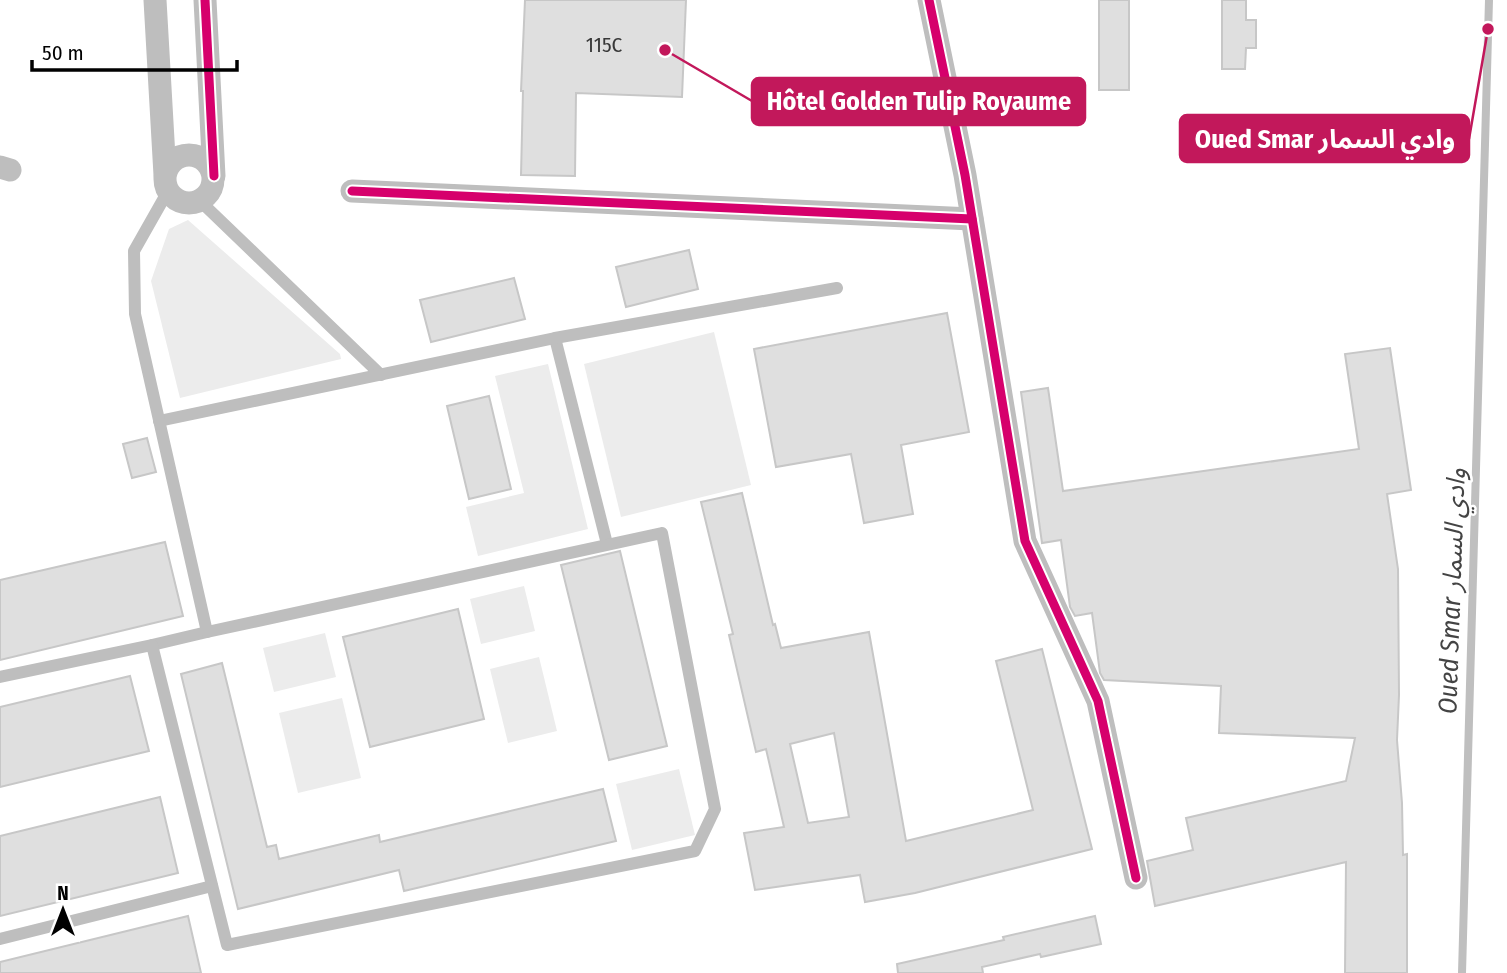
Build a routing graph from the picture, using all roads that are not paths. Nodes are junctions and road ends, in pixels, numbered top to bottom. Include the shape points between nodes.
1 (155, 0) edge
2 (205, 0) edge
3 (929, 0) edge
4 (214, 176) junction
5 (166, 183) junction
6 (352, 191) dead end
7 (200, 201) junction
8 (972, 219) junction
9 (838, 288) dead end
10 (555, 338) junction
11 (381, 374) junction
12 (159, 421) junction
13 (607, 544) junction
14 (207, 632) junction
15 (152, 645) junction
16 (0, 677) edge
17 (1136, 878) dead end
18 (212, 886) junction
19 (0, 939) edge

1 - 5 street
2 - 4 street
3 - 8 street
4 - 5 street via 206,161 188,154 167,167
4 - 7 street via 207,196
5 - 7 street via 181,202
5 - 12 lane via 134,251 135,314
6 - 8 street
7 - 11 lane
8 - 17 street via 1025,541 1098,701
9 - 10 lane
10 - 11 lane
10 - 13 lane
11 - 12 lane
12 - 14 lane
13 - 14 lane
13 - 18 lane via 662,533 715,808 695,851 227,945
14 - 15 lane
15 - 16 lane
15 - 18 lane
18 - 19 lane

